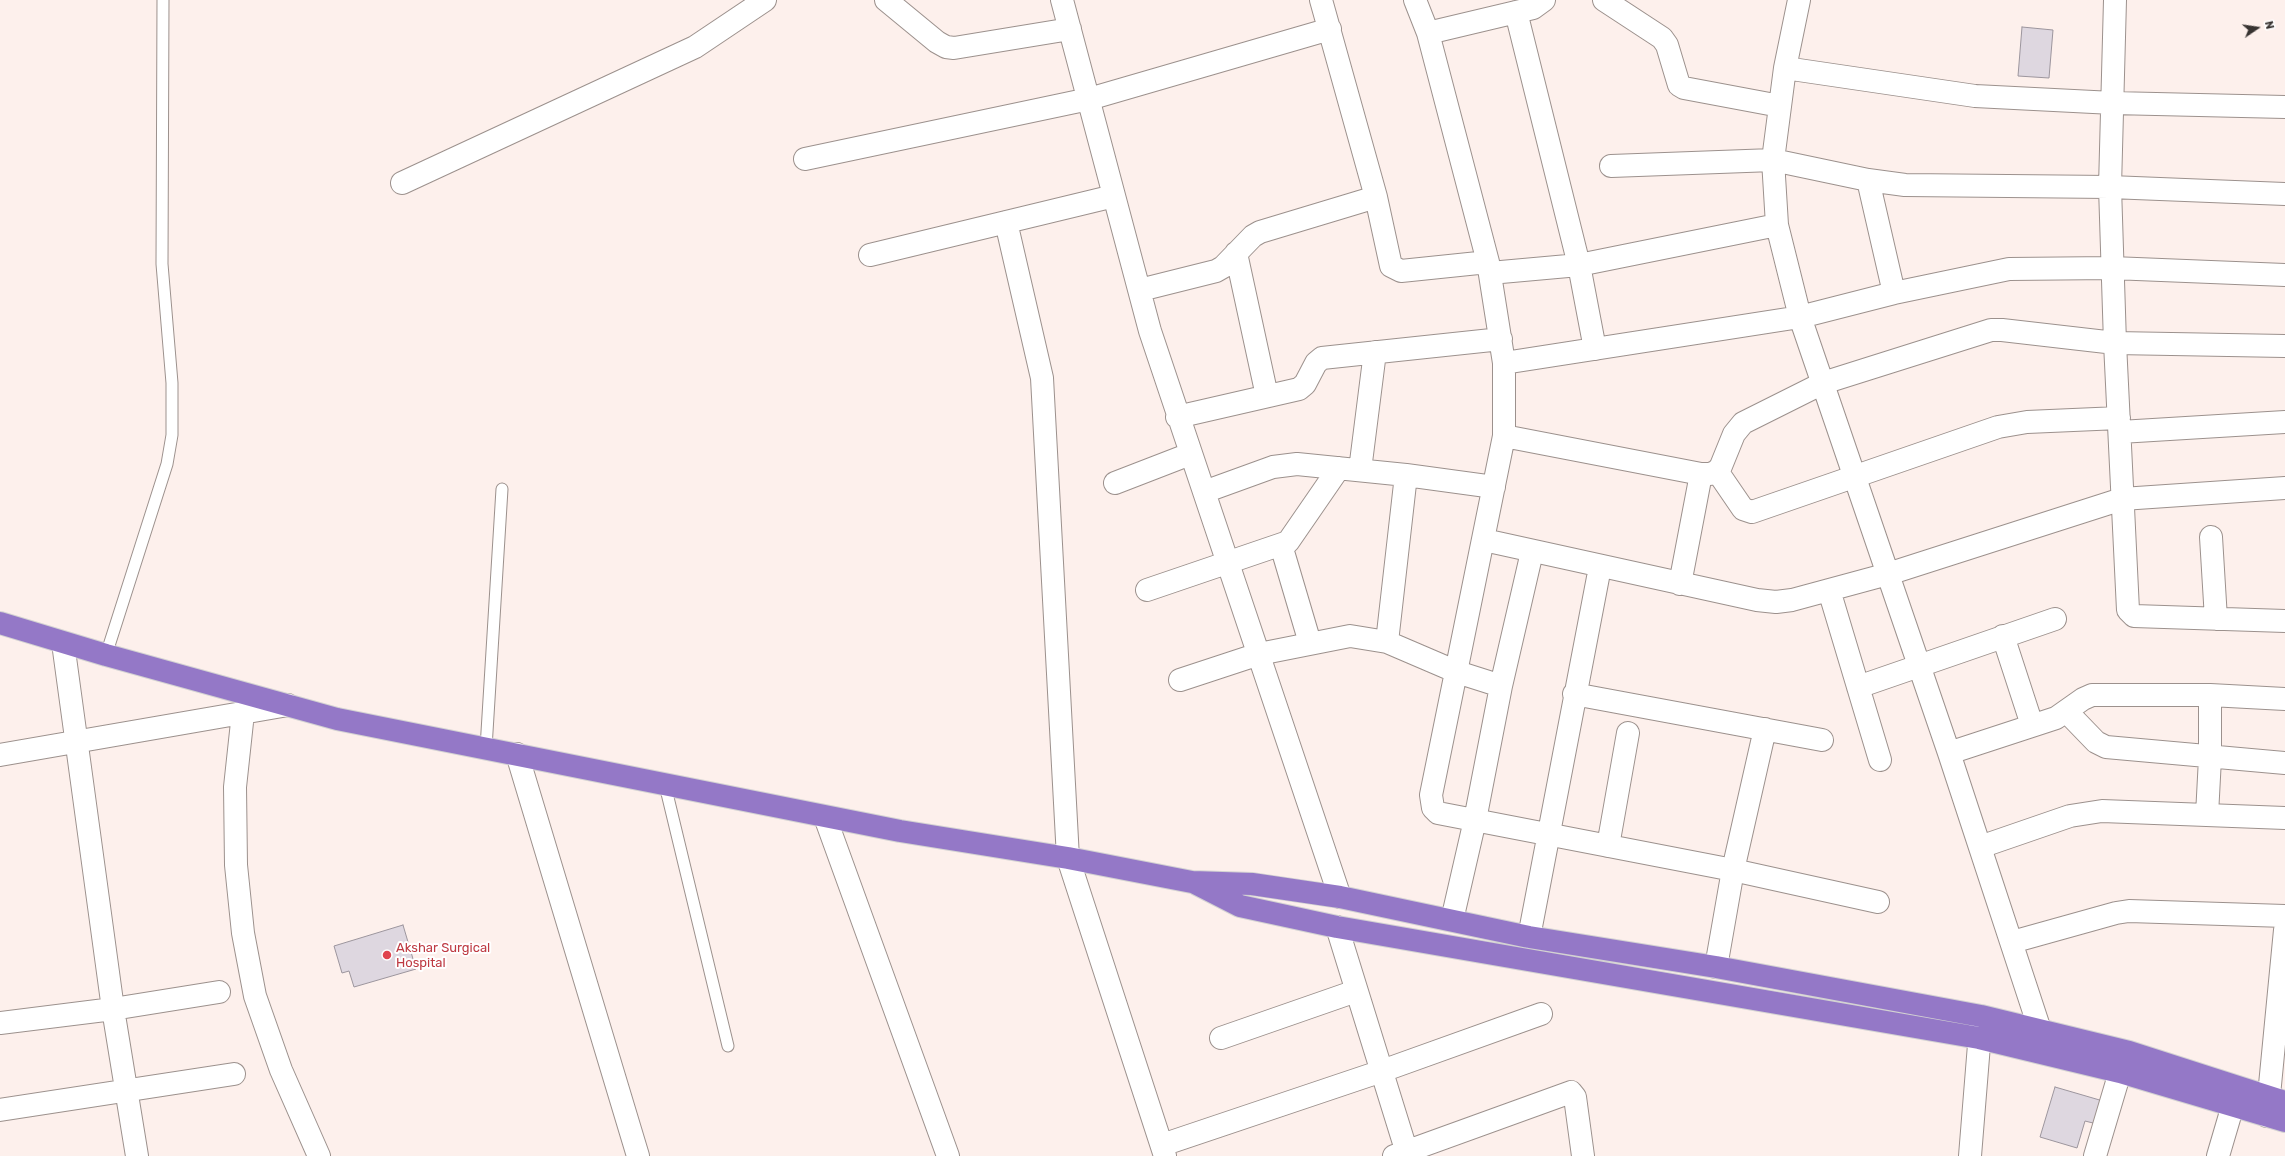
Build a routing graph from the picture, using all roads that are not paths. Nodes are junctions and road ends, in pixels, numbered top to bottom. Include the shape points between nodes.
1 (163, 0) edge
2 (765, 0) edge
3 (886, 0) edge
4 (1062, 0) edge
5 (1322, 0) edge
6 (1414, 0) edge
7 (1544, 0) edge
8 (1604, 0) edge
9 (1800, 0) edge
10 (2115, 0) edge
11 (1516, 12) junction
12 (1070, 29) junction
13 (1330, 29) junction
14 (1428, 34) junction
15 (1785, 68) junction
16 (1089, 99) junction
17 (2113, 103) junction
18 (1780, 106) junction
19 (2285, 107) edge
20 (805, 159) dead end
21 (1773, 160) junction
22 (1611, 166) dead end
23 (1868, 180) junction
24 (402, 183) dead end
25 (2110, 187) junction
26 (2285, 194) edge
27 (1114, 196) junction
28 (1376, 197) junction
29 (1006, 222) junction
30 (1777, 225) junction
31 (1236, 253) junction
32 (870, 255) dead end
33 (1579, 265) junction
34 (1489, 268) junction
35 (2112, 268) junction
36 (2285, 275) edge
37 (1140, 290) junction
38 (1894, 293) junction
39 (1800, 317) junction
40 (1501, 339) junction
41 (2115, 343) junction
42 (2285, 346) edge
43 (1596, 349) junction
44 (1375, 352) junction
45 (1504, 363) junction
46 (1823, 383) junction
47 (1267, 396) junction
48 (1177, 416) junction
49 (2285, 422) edge
50 (2120, 425) junction
51 (1504, 436) junction
52 (1190, 454) junction
53 (1350, 469) junction
54 (1709, 473) junction
55 (1406, 475) junction
56 (1856, 476) junction
57 (1115, 483) dead end
58 (1494, 486) junction
59 (2285, 488) edge
60 (502, 489) dead end
61 (1204, 492) junction
62 (2122, 499) junction
63 (2211, 537) dead end
64 (1484, 540) junction
65 (1282, 545) junction
66 (1532, 552) junction
67 (1228, 564) junction
68 (1600, 567) junction
69 (1888, 574) junction
70 (1680, 584) junction
71 (1147, 590) dead end
72 (1829, 590) junction
73 (2055, 619) dead end
74 (2216, 619) junction
75 (2285, 621) edge
76 (0, 623) edge
77 (2003, 636) junction
78 (1387, 642) junction
79 (63, 643) junction
80 (1310, 643) junction
81 (1259, 654) junction
82 (106, 655) junction
83 (1919, 667) junction
84 (1457, 672) junction
85 (1180, 680) dead end
86 (1501, 686) junction
87 (1858, 687) junction
88 (1574, 694) junction
89 (2210, 695) junction
90 (2285, 699) edge
91 (288, 705) junction
92 (2067, 712) junction
93 (242, 713) junction
94 (2032, 725) junction
95 (1765, 729) junction
96 (1628, 733) dead end
97 (1822, 740) dead end
98 (77, 741) junction
99 (486, 748) junction
100 (1949, 753) junction
101 (517, 754) junction
102 (0, 755) edge
103 (2210, 758) junction
104 (1880, 760) dead end
105 (2285, 763) edge
106 (665, 785) junction
107 (2207, 815) junction
108 (825, 817) junction
109 (2285, 818) edge
110 (1475, 820) junction
111 (1547, 834) junction
112 (1608, 846) junction
113 (1980, 848) junction
114 (1068, 858) junction
115 (1733, 870) junction
116 (1192, 882) junction
117 (1340, 896) junction
118 (1878, 902) dead end
119 (2285, 916) edge
120 (1452, 920) junction
121 (1337, 927) junction
122 (2285, 930) edge
123 (1529, 937) junction
124 (2012, 942) junction
125 (1716, 967) junction
126 (1356, 991) junction
127 (219, 992) dead end
128 (113, 1009) junction
129 (1541, 1014) dead end
130 (1981, 1016) junction
131 (0, 1023) edge
132 (2040, 1030) junction
133 (1221, 1038) dead end
134 (1979, 1038) junction
135 (728, 1046) dead end
136 (1382, 1071) junction
137 (2120, 1072) junction
138 (234, 1074) dead end
139 (127, 1092) junction
140 (2233, 1105) junction
141 (2276, 1109) edge
142 (0, 1110) edge
143 (309, 1133) junction
144 (1164, 1151) edge
145 (1403, 1154) edge
146 (137, 1156) edge
147 (306, 1156) edge
148 (319, 1156) edge
149 (638, 1156) edge
150 (948, 1156) edge
151 (1583, 1156) edge
152 (1970, 1156) edge
153 (2095, 1156) edge
154 (2218, 1156) edge

1 - 82 lane via 162,264 172,383 172,435 166,464
2 - 24 street via 695,47
3 - 12 street via 946,47 954,48
4 - 12 street
5 - 13 street
6 - 14 street
7 - 11 street via 1533,8
8 - 18 street via 1662,38 1667,45 1679,85
9 - 15 street
10 - 17 street
11 - 14 street
11 - 33 street
12 - 16 street
13 - 16 street
13 - 28 street
14 - 34 street
15 - 17 street via 1975,96
15 - 18 street
16 - 20 street
16 - 27 street
17 - 19 street
17 - 25 street
18 - 21 street
21 - 22 street
21 - 23 street
21 - 30 street
23 - 25 street via 1923,185
23 - 38 street
25 - 26 street
25 - 35 street
27 - 29 street
27 - 37 street
28 - 31 street via 1260,232
28 - 34 street via 1388,260 1395,270
29 - 32 street
29 - 114 street via 1042,378
30 - 33 street
30 - 39 street
31 - 37 street via 1216,271
31 - 47 street
33 - 34 street
33 - 43 street
34 - 40 street
35 - 36 street
35 - 38 street via 2009,269
35 - 41 street
37 - 48 street
38 - 39 street
39 - 43 street
39 - 46 street
40 - 44 street
40 - 45 street
41 - 42 street
41 - 46 street via 1991,330
41 - 50 street
43 - 45 street
44 - 47 street via 1322,358 1316,363 1302,388
44 - 53 street
45 - 51 street
46 - 54 street via 1737,427
46 - 56 street
47 - 48 street
48 - 52 street
49 - 50 street
50 - 56 street via 2012,423
50 - 62 street
51 - 54 street
51 - 58 street
52 - 57 street
52 - 61 street
53 - 55 street
53 - 61 street via 1285,464
53 - 65 street via 1293,538
54 - 56 street via 1743,509 1752,512
54 - 70 street
55 - 58 street
55 - 78 street
56 - 69 street
58 - 64 street
59 - 62 street
60 - 99 lane
61 - 67 street
62 - 69 street
62 - 74 street via 2130,613 2134,616
63 - 74 street
64 - 66 street
64 - 84 street
65 - 67 street
65 - 80 street
66 - 68 street
66 - 86 street
67 - 71 street
67 - 81 street
68 - 70 street
68 - 88 street
69 - 72 street
69 - 83 street
70 - 72 street via 1776,602
72 - 87 street
73 - 77 street
74 - 75 street
76 - 79 highway
77 - 83 street
77 - 94 street
78 - 80 street via 1350,636
78 - 84 street
79 - 82 highway
79 - 98 street
80 - 81 street
81 - 85 street
81 - 117 street
82 - 91 highway
83 - 87 street
83 - 100 street
84 - 86 street
84 - 110 street via 1431,802 1438,813
86 - 110 street
87 - 104 street
88 - 95 street
88 - 111 street
89 - 90 street
89 - 92 street via 2092,695
89 - 103 street
91 - 93 street
91 - 99 highway via 337,719
92 - 94 street
92 - 103 street via 2100,745
93 - 98 street
93 - 143 street via 235,787 236,865 243,933 255,996 281,1070
94 - 100 street
95 - 97 street
95 - 115 street
96 - 112 street
98 - 102 street
98 - 128 street
99 - 101 highway
100 - 113 street
101 - 106 highway
101 - 149 street
103 - 105 street
103 - 107 street
106 - 108 highway
106 - 135 lane
107 - 109 street
107 - 113 street via 2087,812
108 - 114 highway
108 - 150 street
110 - 111 street
110 - 120 street
111 - 112 street
111 - 123 street
112 - 115 street
113 - 124 street
114 - 116 highway
114 - 144 street
115 - 118 street
115 - 125 street
116 - 117 highway via 1252,884
116 - 121 highway via 1240,906
117 - 120 highway
119 - 124 street via 2129,911
120 - 123 highway
121 - 126 street
121 - 134 highway
122 - 141 street
123 - 125 highway
124 - 132 street
125 - 130 highway
126 - 133 street
126 - 136 street
127 - 128 street
128 - 131 street
128 - 139 street
129 - 136 street
130 - 132 highway
130 - 134 street
132 - 141 highway via 2129,1052
134 - 137 highway
134 - 152 street
136 - 144 street
136 - 145 street
137 - 140 highway
137 - 153 street
138 - 139 street
139 - 142 street
139 - 146 street
140 - 141 highway
140 - 154 street
143 - 147 street
143 - 148 street
145 - 151 street via 1571,1092 1575,1097

